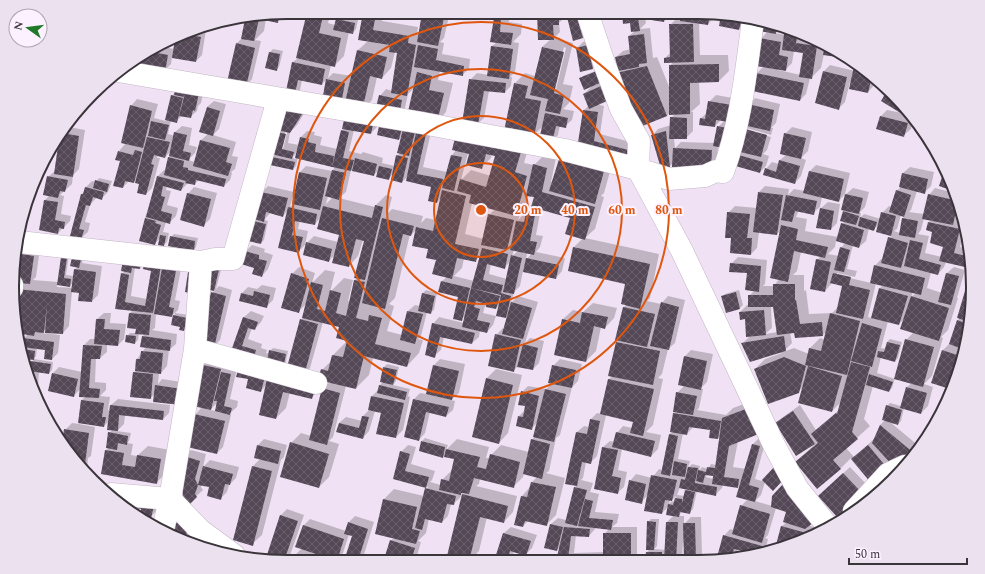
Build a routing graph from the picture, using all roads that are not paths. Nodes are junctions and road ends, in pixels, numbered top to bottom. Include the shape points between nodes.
1 (589, 19) edge
2 (752, 25) edge
3 (126, 72) edge
4 (278, 99) junction
5 (638, 169) junction
6 (23, 242) edge
7 (201, 262) junction
8 (195, 349) junction
9 (316, 383) dead end
10 (892, 472) edge
11 (876, 487) edge
12 (118, 495) edge
13 (170, 499) junction
14 (825, 523) edge
15 (164, 525) edge
16 (225, 548) edge

1 - 5 street via 621,109 639,141
2 - 5 street via 740,113 723,172 669,179
3 - 4 street
4 - 5 street via 558,149
4 - 7 street via 232,259 216,258
5 - 14 street via 682,251 797,488
6 - 7 street
7 - 8 street
8 - 9 street
8 - 13 street
10 - 11 street
12 - 13 street
13 - 15 street
13 - 16 street via 200,530

